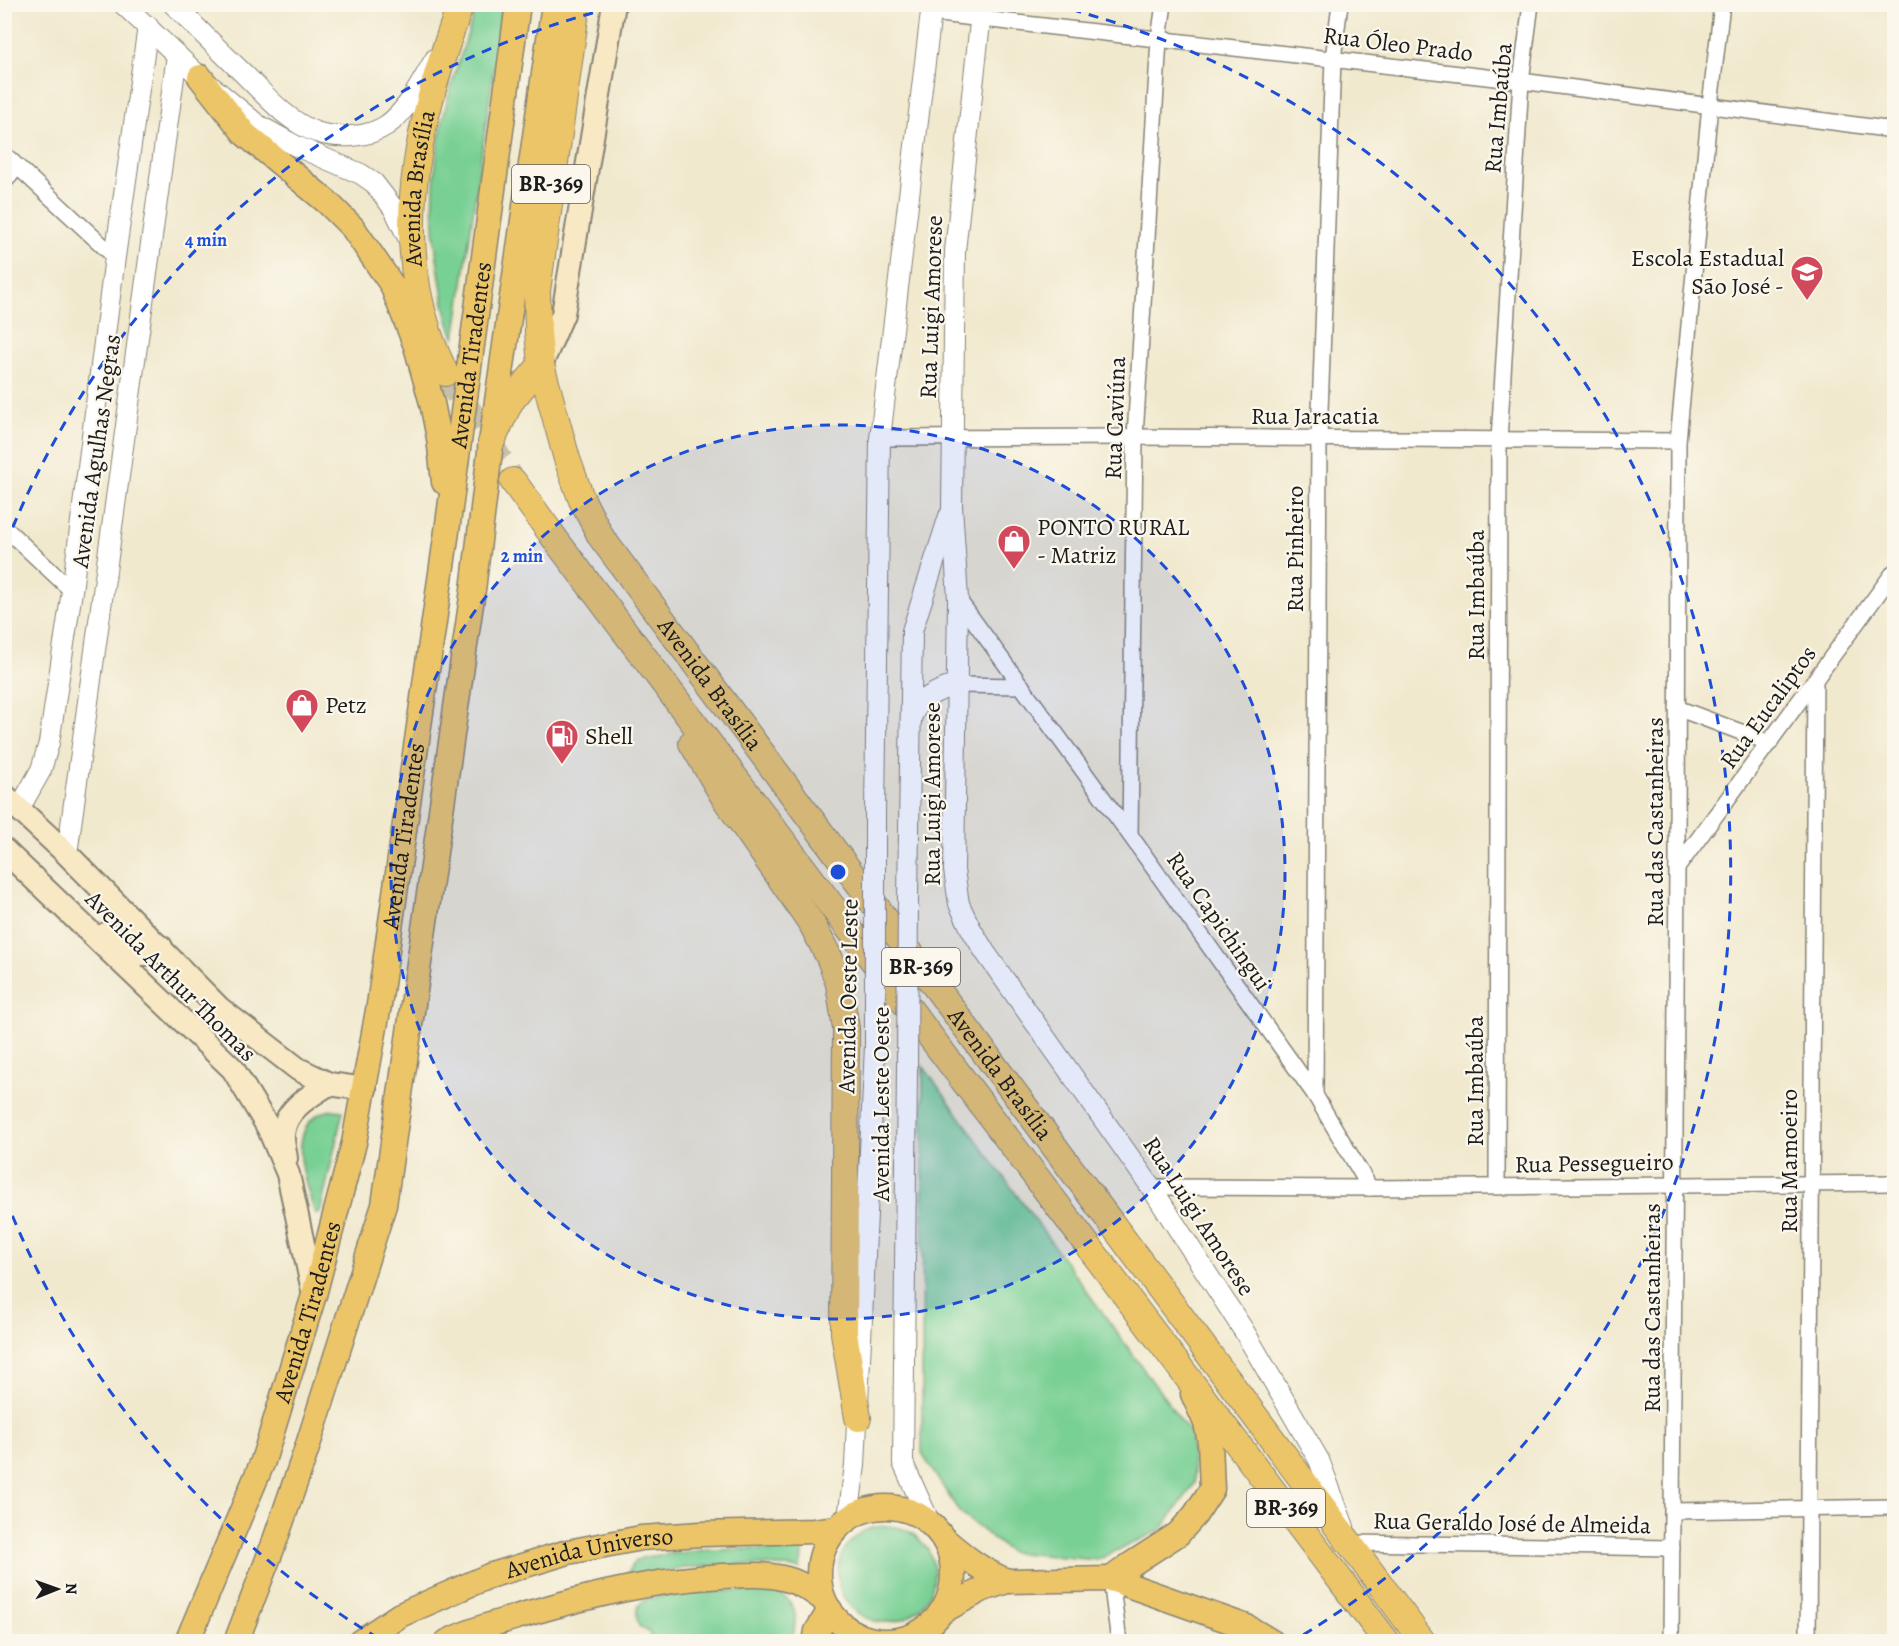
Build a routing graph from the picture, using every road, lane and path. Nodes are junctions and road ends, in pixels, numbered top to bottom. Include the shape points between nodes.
1 (123, 4) edge
2 (173, 4) edge
3 (461, 4) edge
4 (518, 4) edge
5 (554, 4) edge
6 (576, 4) edge
7 (614, 4) edge
8 (1164, 4) edge
9 (1340, 4) edge
10 (1531, 4) edge
11 (1722, 4) edge
12 (931, 9) edge
13 (981, 12) edge
14 (148, 26) junction
15 (449, 35) junction
16 (1159, 39) junction
17 (177, 55) junction
18 (1333, 59) junction
19 (200, 77) junction
20 (1521, 81) junction
21 (1710, 105) junction
22 (1894, 129) edge
23 (4, 154) edge
24 (18, 167) junction
25 (4, 182) edge
26 (411, 244) junction
27 (115, 257) junction
28 (541, 365) junction
29 (445, 373) tunnel mouth
30 (98, 389) junction
31 (130, 393) junction
32 (953, 437) junction
33 (1136, 437) junction
34 (879, 438) junction
35 (1319, 438) junction
36 (1499, 440) junction
37 (1678, 441) junction
38 (491, 443) junction
39 (513, 481) tunnel mouth
40 (952, 506) junction
41 (448, 524) junction
42 (4, 527) edge
43 (1894, 572) edge
44 (473, 590) junction
45 (72, 591) junction
46 (958, 599) junction
47 (632, 640) junction
48 (1815, 680) junction
49 (957, 685) junction
50 (1022, 686) junction
51 (1677, 708) junction
52 (910, 733) junction
53 (1770, 743) junction
54 (9, 809) edge
55 (1130, 835) junction
56 (4, 850) edge
57 (67, 854) junction
58 (1677, 868) junction
59 (67, 909) junction
60 (160, 947) junction
61 (329, 1084) junction
62 (365, 1089) junction
63 (1315, 1095) junction
64 (288, 1174) junction
65 (1894, 1183) edge
66 (1675, 1184) junction
67 (1811, 1184) junction
68 (1497, 1186) junction
69 (1151, 1187) junction
70 (1370, 1188) junction
71 (384, 1205) junction
72 (314, 1294) junction
73 (1185, 1375) junction
74 (858, 1418) junction
75 (1894, 1507) edge
76 (1809, 1509) junction
77 (1673, 1511) junction
78 (842, 1523) junction
79 (937, 1531) junction
80 (1351, 1543) junction
81 (1672, 1548) junction
82 (1112, 1579) junction
83 (1007, 1581) junction
84 (826, 1604) junction
85 (938, 1625) edge
86 (187, 1641) edge
87 (236, 1641) edge
88 (360, 1641) edge
89 (447, 1641) edge
90 (815, 1641) edge
91 (1119, 1641) edge
92 (1272, 1641) edge
93 (1387, 1641) edge
94 (1423, 1641) edge
95 (1671, 1641) edge
96 (1808, 1641) edge

1 - 14 street
2 - 15 street via 294,120 316,132 341,136 378,130 399,115
3 - 15 highway, Avenida Brasília
4 - 41 main road, Avenida Tiradentes
5 - 38 main road, Avenida Tiradentes
6 - 28 highway, BR-369 via 537,291
7 - 28 main road via 563,314
8 - 16 street, Rua Caviúna
9 - 18 street, Rua Pinheiro
10 - 20 street, Rua Imbaúba
11 - 21 street, Rua das Castanheiras
12 - 13 street, Rua Óleo Prado
12 - 34 street, Rua Luigi Amorese
13 - 16 street, Rua Óleo Prado
13 - 32 street, Rua Luigi Amorese via 955,251
14 - 17 street
14 - 27 street, Avenida Agulhas Negras
15 - 26 highway, Avenida Brasília via 417,156 411,198
16 - 18 street, Rua Óleo Prado
16 - 33 street, Rua Caviúna
17 - 19 street
17 - 31 street, Avenida Agulhas Negras
18 - 20 street, Rua Óleo Prado
18 - 35 street, Rua Pinheiro
19 - 26 street via 258,125 374,183 394,209
19 - 41 main road via 245,134 327,201 352,228 392,285 417,346 432,404
20 - 21 street, Rua Óleo Prado
20 - 36 street, Rua Imbaúba
21 - 22 street, Rua Óleo Prado
21 - 37 street, Rua das Castanheiras
23 - 24 street
24 - 25 street
24 - 27 street
26 - 29 highway, Avenida Brasília via 420,301
27 - 30 street, Avenida Agulhas Negras
28 - 38 highway via 510,402
28 - 80 highway, Avenida Brasília / BR-369 via 567,459 601,537
30 - 31 street
30 - 45 street, Avenida Agulhas Negras
31 - 57 street, Avenida Agulhas Negras
32 - 33 street, Rua Jaracatia
32 - 34 street, Rua Jaracatia
32 - 40 street, Rua Luigi Amorese
33 - 35 street, Rua Jaracatia
33 - 55 street, Rua Caviúna
34 - 74 street, Avenida Oeste Leste, bridge via 875,1046
35 - 36 street, Rua Jaracatia
35 - 63 street, Rua Pinheiro
36 - 37 street, Rua Jaracatia
36 - 68 street, Rua Imbaúba
37 - 51 street, Rua das Castanheiras
38 - 44 main road, Avenida Tiradentes
39 - 47 highway, Avenida Brasília / BR-369
40 - 46 street, Rua Luigi Amorese
40 - 52 street, Avenida Leste Oeste via 912,631
41 - 44 main road via 465,544
41 - 62 main road, Avenida Tiradentes
42 - 45 street
43 - 48 street, Rua Eucaliptos
44 - 71 main road, Avenida Tiradentes
45 - 54 street, Avenida Agulhas Negras via 49,744 41,770
46 - 49 street, Rua Luigi Amorese
46 - 50 street, Rua Capichingui
47 - 73 highway, Avenida Brasília / BR-369
47 - 74 highway via 724,797 812,924 839,984 846,1029 844,1333
48 - 53 street, Rua Eucaliptos
48 - 67 street, Rua Mamoeiro
49 - 50 street
49 - 52 street via 939,689 924,700 912,716
49 - 69 street, Rua Luigi Amorese via 954,870 959,904 985,952
50 - 55 street, Rua Capichingui
51 - 53 street
51 - 58 street, Rua das Castanheiras
52 - 79 street, Avenida Leste Oeste, bridge via 903,1463
53 - 58 street, Rua Eucaliptos
54 - 57 main road, Avenida Arthur Thomas
55 - 63 street, Rua Capichingui
56 - 59 main road, Avenida Arthur Thomas
57 - 60 main road, Avenida Arthur Thomas
58 - 66 street, Rua das Castanheiras
59 - 60 main road via 140,954
59 - 64 main road, Avenida Arthur Thomas via 233,1069 268,1127
60 - 61 main road, Avenida Arthur Thomas via 219,1008 298,1069
61 - 62 main road, Avenida Arthur Thomas
61 - 64 main road via 299,1104 288,1118 283,1133
62 - 71 main road via 378,1099 383,1112
62 - 72 main road, Avenida Tiradentes
63 - 70 street, Rua Capichingui
64 - 72 main road, Avenida Arthur Thomas
65 - 67 street, Rua Pessegueiro
66 - 67 street, Rua Pessegueiro
66 - 68 street, Rua Pessegueiro
66 - 77 street, Rua das Castanheiras
67 - 76 street, Rua Mamoeiro
68 - 70 street, Rua Pessegueiro
69 - 70 street, Rua Pessegueiro
69 - 80 street, Rua Luigi Amorese via 1244,1331 1319,1460
71 - 87 main road, Avenida Tiradentes via 306,1451
72 - 86 main road, Avenida Tiradentes via 263,1461
73 - 82 main road via 1206,1423 1212,1489 1187,1526
73 - 93 highway, Avenida Brasília / BR-369
74 - 78 street, Avenida Oeste Leste via 855,1465
75 - 76 street
76 - 77 street
76 - 96 street, Rua Mamoeiro
77 - 81 street, Rua das Castanheiras
78 - 79 main road via 868,1508 890,1506 912,1511
78 - 84 main road via 822,1553 818,1575
78 - 88 main road, Avenida Universo via 814,1531 641,1538 568,1552 489,1576 400,1615
79 - 83 main road via 973,1564
79 - 85 main road via 952,1561 953,1583
80 - 81 street, Rua Geraldo José de Almeida
80 - 94 highway, Avenida Brasília / BR-369
81 - 95 street, Rua das Castanheiras
82 - 83 main road
82 - 91 street
82 - 92 main road via 1247,1627
83 - 85 main road via 976,1592
84 - 85 main road via 850,1632 871,1640 894,1641
84 - 89 main road, Avenida Universo via 801,1584 771,1576 683,1579 580,1599
84 - 90 main road

